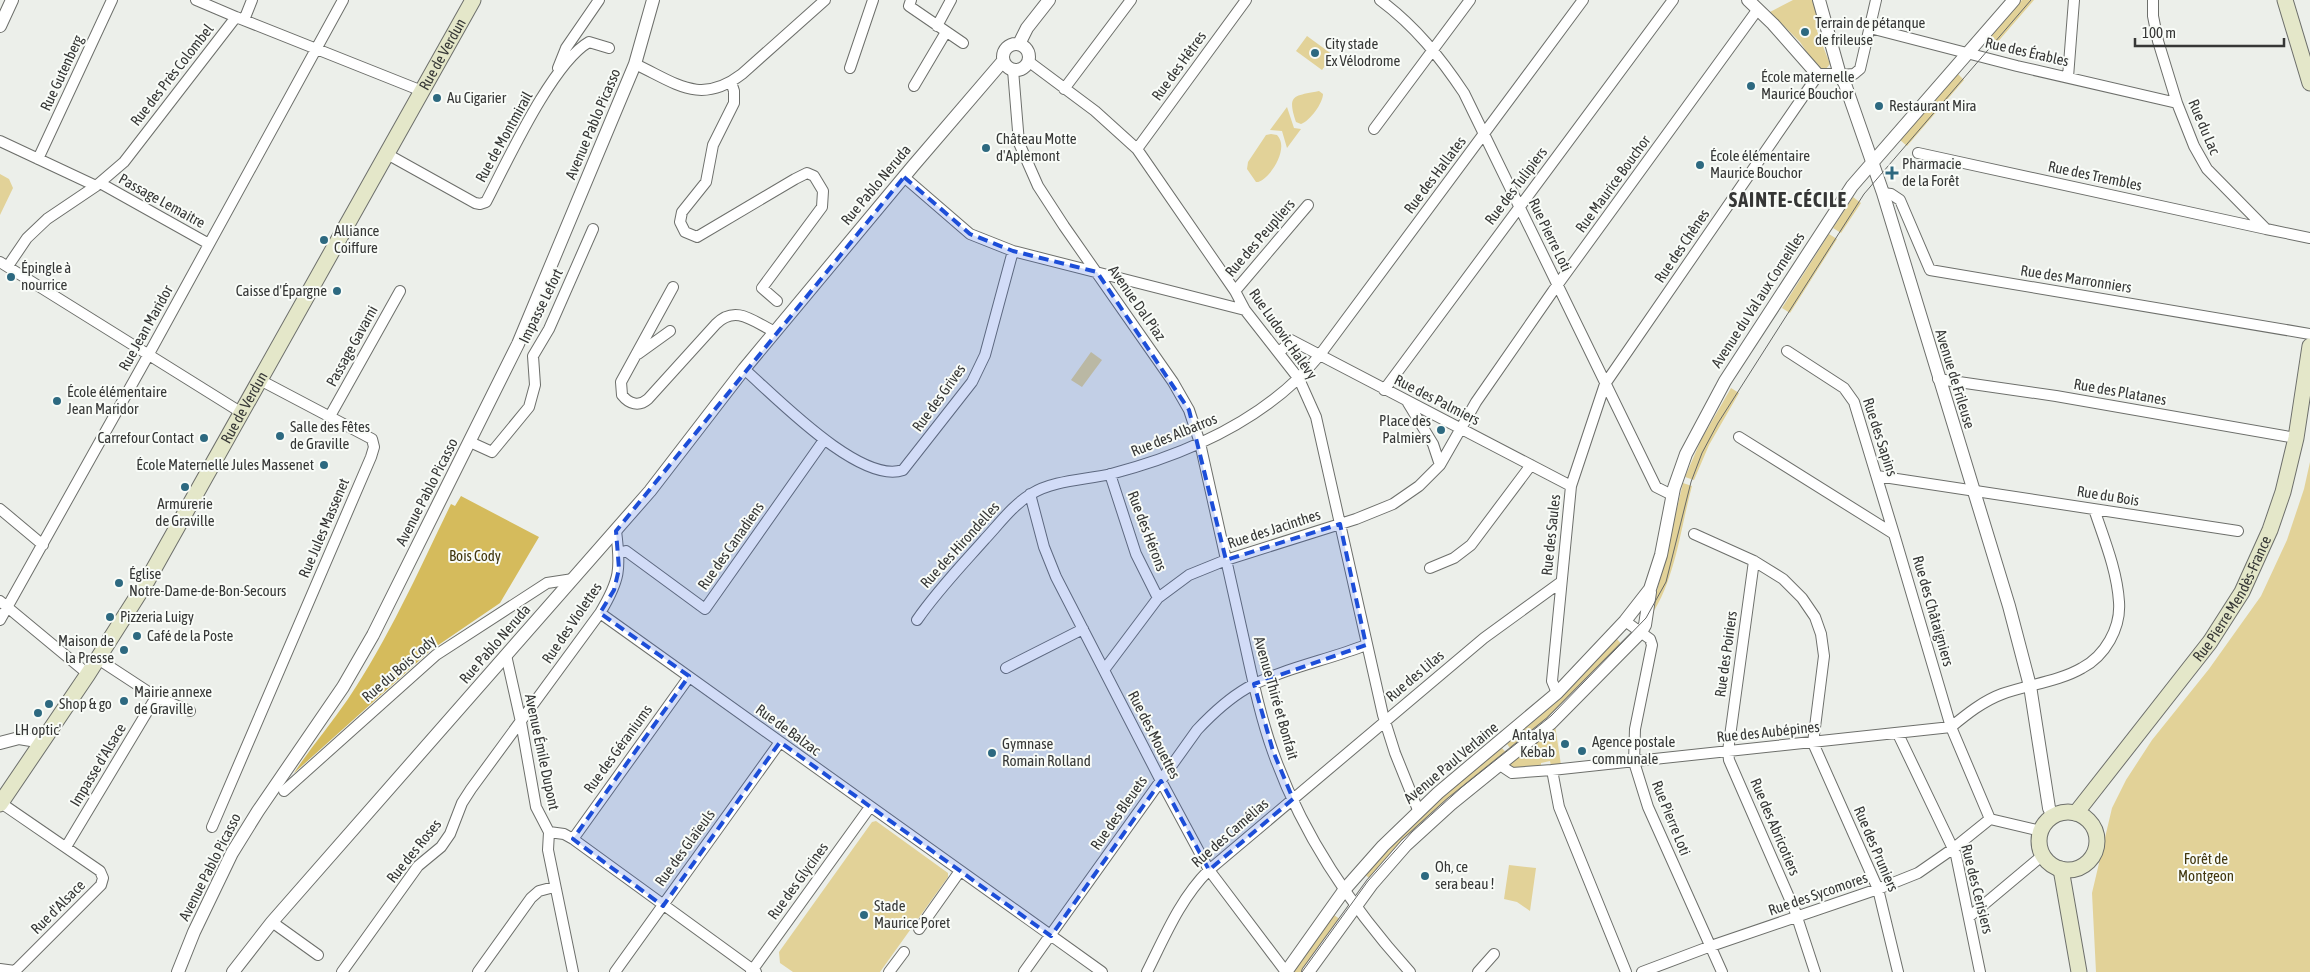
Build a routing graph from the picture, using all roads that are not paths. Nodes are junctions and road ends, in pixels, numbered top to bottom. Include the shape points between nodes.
1 (12, 0) edge
2 (112, 0) edge
3 (196, 0) edge
4 (252, 0) edge
5 (343, 0) edge
6 (473, 0) edge
7 (599, 0) edge
8 (653, 0) edge
9 (825, 0) edge
10 (873, 0) edge
11 (911, 0) edge
12 (951, 0) edge
13 (1049, 0) edge
14 (1131, 0) edge
15 (1246, 0) edge
16 (1380, 0) edge
17 (1470, 0) edge
18 (1583, 0) edge
19 (1674, 0) edge
20 (1748, 0) edge
21 (1819, 0) edge
22 (1876, 0) edge
23 (2014, 0) edge
24 (2074, 0) edge
25 (2153, 0) edge
26 (2285, 0) edge
27 (1758, 9) junction
28 (240, 18) junction
29 (0, 26) edge
30 (937, 26) junction
31 (1870, 28) junction
32 (946, 32) junction
33 (963, 43) dead end
34 (1018, 44) junction
35 (609, 48) dead end
36 (315, 49) junction
37 (1433, 50) junction
38 (1968, 53) junction
39 (1003, 61) junction
40 (1028, 61) junction
41 (635, 64) junction
42 (850, 68) dead end
43 (1013, 70) junction
44 (1818, 75) junction
45 (1840, 75) junction
46 (555, 76) junction
47 (2068, 77) junction
48 (731, 82) junction
49 (2310, 83) edge
50 (914, 86) dead end
51 (1064, 89) junction
52 (422, 91) junction
53 (2177, 103) junction
54 (1374, 129) dead end
55 (1484, 133) junction
56 (0, 141) edge
57 (1137, 149) junction
58 (1918, 153) dead end
59 (387, 154) junction
60 (38, 159) junction
61 (1872, 163) junction
62 (904, 177) junction
63 (98, 185) junction
64 (1883, 194) junction
65 (1308, 205) dead end
66 (1520, 207) junction
67 (593, 229) dead end
68 (2266, 229) junction
69 (2310, 238) edge
70 (209, 244) junction
71 (1013, 251) junction
72 (4, 264) edge
73 (1096, 272) junction
74 (1558, 285) junction
75 (673, 287) dead end
76 (400, 291) dead end
77 (1235, 291) junction
78 (777, 301) dead end
79 (1245, 310) junction
80 (670, 331) dead end
81 (775, 332) junction
82 (2310, 334) edge
83 (2310, 346) edge
84 (1787, 351) dead end
85 (1279, 353) junction
86 (149, 354) junction
87 (635, 356) junction
88 (1319, 356) junction
89 (1310, 367) joint
90 (744, 369) junction
91 (1298, 379) junction
92 (1938, 379) junction
93 (260, 380) junction
94 (1605, 384) junction
95 (1384, 390) junction
96 (1407, 402) junction
97 (242, 413) junction
98 (330, 416) junction
99 (1461, 429) junction
100 (1739, 437) dead end
101 (2296, 438) junction
102 (824, 440) junction
103 (470, 442) junction
104 (1200, 443) junction
105 (1440, 465) junction
106 (1531, 465) junction
107 (1110, 474) junction
108 (1877, 476) junction
109 (1571, 486) junction
110 (1973, 490) junction
111 (1030, 494) junction
112 (1672, 496) junction
113 (0, 509) edge
114 (2094, 509) junction
115 (1340, 524) junction
116 (616, 531) junction
117 (2238, 531) dead end
118 (1694, 534) dead end
119 (1894, 534) junction
120 (43, 544) junction
121 (619, 553) junction
122 (1226, 560) junction
123 (1754, 561) junction
124 (1430, 568) dead end
125 (573, 579) junction
126 (1561, 582) junction
127 (1650, 589) junction
128 (1158, 598) junction
129 (4, 604) edge
130 (600, 613) junction
131 (0, 620) edge
132 (917, 620) dead end
133 (1625, 621) junction
134 (1083, 629) junction
135 (1641, 632) junction
136 (1366, 644) junction
137 (506, 655) junction
138 (98, 659) junction
139 (1006, 668) dead end
140 (1104, 670) junction
141 (88, 674) junction
142 (689, 677) junction
143 (1254, 684) junction
144 (2030, 686) junction
145 (1557, 693) junction
146 (156, 697) junction
147 (190, 711) dead end
148 (521, 722) junction
149 (1384, 722) junction
150 (1951, 727) junction
151 (1898, 734) junction
152 (43, 742) junction
153 (780, 742) junction
154 (0, 743) edge
155 (1813, 743) junction
156 (1728, 752) junction
157 (1634, 762) junction
158 (1500, 765) junction
159 (1552, 770) junction
160 (1161, 781) junction
161 (284, 790) dead end
162 (1293, 799) junction
163 (0, 803) edge
164 (870, 807) junction
165 (1418, 810) junction
166 (2076, 813) junction
167 (2053, 816) junction
168 (1990, 819) junction
169 (212, 827) dead end
170 (548, 832) junction
171 (2041, 832) junction
172 (573, 839) junction
173 (66, 848) junction
174 (1954, 848) junction
175 (2043, 855) junction
176 (2079, 868) junction
177 (2061, 869) junction
178 (1209, 870) junction
179 (960, 871) junction
180 (554, 887) junction
181 (1345, 889) junction
182 (1878, 889) junction
183 (1356, 905) junction
184 (663, 906) junction
185 (2068, 908) junction
186 (1797, 917) junction
187 (1969, 917) junction
188 (272, 922) junction
189 (919, 929) dead end
190 (1051, 936) junction
191 (1710, 946) junction
192 (904, 952) dead end
193 (1494, 954) dead end
194 (318, 955) dead end
195 (0, 969) edge
196 (754, 971) edge
197 (178, 972) edge
198 (233, 972) edge
199 (343, 972) edge
200 (478, 972) edge
201 (573, 972) edge
202 (615, 972) edge
203 (889, 972) edge
204 (1024, 972) edge
205 (1102, 972) edge
206 (1147, 972) edge
207 (1286, 972) edge
208 (1308, 972) edge
209 (1410, 972) edge
210 (1478, 972) edge
211 (1626, 972) edge
212 (1642, 972) edge
213 (1722, 972) edge
214 (1814, 972) edge
215 (1898, 972) edge
216 (1980, 972) edge
217 (2079, 972) edge

1 - 29 street
2 - 60 street, Rue Gutenberg
3 - 28 street
4 - 28 street, Rue des Près Colombel
5 - 36 street, Rue Jean Maridor
6 - 52 main road, Rue de Verdun
7 - 46 street via 566,48
8 - 41 street, Avenue Pablo Picasso
9 - 48 street
10 - 42 street
11 - 30 street via 909,6
12 - 30 street
13 - 34 street
14 - 51 street
15 - 57 street, Rue des Hêtres
16 - 37 street, Rue Pierre Loti via 1399,14
17 - 37 street
18 - 55 street, Rue des Hallates
19 - 66 street, Rue des Tulipiers
20 - 27 street
21 - 45 street, Avenue de Frileuse
22 - 31 street
23 - 38 street, Avenue du Val aux Corneilles
24 - 47 street
25 - 53 street, Rue du Lac via 2158,41
26 - 49 main road
27 - 44 street
27 - 74 street, Rue Maurice Bouchor
28 - 36 street
28 - 63 street, Rue des Près Colombel via 124,162
30 - 32 street
31 - 38 street, Rue des Érables
31 - 45 street via 1860,69 1854,74
32 - 33 street
32 - 50 street
34 - 39 street via 1011,44 1004,50
34 - 40 street via 1028,52
35 - 46 street, Rue de Montmirail via 589,42 582,45
36 - 52 street
36 - 70 street, Rue Jean Maridor
37 - 54 street
37 - 55 street, Rue Pierre Loti via 1464,93
38 - 47 street, Rue des Érables
38 - 61 street, Avenue du Val aux Corneilles
39 - 43 street
39 - 62 street, Rue Pablo Neruda
40 - 43 street via 1021,69
40 - 51 street, Rue Ludovic Halévy
41 - 48 street via 691,90 714,90
41 - 103 street, Avenue Pablo Picasso via 518,344
43 - 73 street, Avenue Dal Piaz via 1019,143 1038,186
44 - 45 street
44 - 94 street, Rue des Chênes
45 - 61 street, Avenue de Frileuse
46 - 59 street, Rue de Montmirail via 486,202 475,203
47 - 53 street, Rue des Érables
48 - 78 street via 734,103 713,145 706,182 682,212 680,222 685,232 697,237 806,173 814,176 823,191 822,207 762,288
51 - 57 street, Rue Ludovic Halévy via 1095,111
52 - 59 main road, Rue de Verdun
53 - 68 street, Rue du Lac via 2207,169
55 - 66 street, Rue Pierre Loti
55 - 88 street, Rue des Hallates
56 - 60 street, Passage Lemaitre
57 - 77 street, Rue Ludovic Halévy
58 - 68 street, Rue des Trembles
59 - 93 main road, Rue de Verdun
60 - 63 street, Passage Lemaitre
61 - 64 street, Avenue de Frileuse
61 - 112 street, Avenue du Val aux Corneilles via 1824,226 1726,380 1686,454
62 - 71 street via 970,234
62 - 81 street, Rue Pablo Neruda
63 - 70 street, Passage Lemaitre
63 - 72 street, Rue des Près Colombel via 47,220
64 - 82 street, Rue des Marronniers via 1891,194 1900,200 1930,270
64 - 92 street, Avenue de Frileuse
65 - 77 street, Rue des Peupliers
66 - 74 street, Rue Pierre Loti
66 - 95 street, Rue des Tulipiers
67 - 103 street, Impasse Lefort via 549,329 533,356 535,386 526,412 492,452
68 - 69 street
70 - 86 street, Rue Jean Maridor
71 - 73 street
71 - 102 street, Rue des Grives via 986,355 972,382 903,470 894,474 846,457
72 - 86 street
73 - 79 street
73 - 104 street, Avenue Dal Piaz via 1173,382 1189,410
74 - 94 street, Rue Pierre Loti
74 - 99 street, Rue Maurice Bouchor via 1476,402
75 - 87 street
76 - 98 street, Passage Gavarni
77 - 79 street, Rue Ludovic Halévy
79 - 85 street, Rue Ludovic Halévy
80 - 87 street
81 - 87 street via 737,314 727,315 640,404 628,401 621,390 621,382
81 - 90 street, Rue Pablo Neruda
83 - 101 main road, Rue Pierre Mendès-France
84 - 108 street, Rue des Sapins via 1844,388 1854,402
85 - 88 street, Rue des Palmiers via 1290,340
85 - 91 street, Rue Ludovic Halévy
86 - 97 street
86 - 120 street, Rue Jean Maridor
88 - 89 street, Rue des Hallates
88 - 95 street, Rue des Palmiers
89 - 91 street, Rue des Albatros
90 - 102 street
90 - 116 street, Rue Pablo Neruda
91 - 104 street, Rue des Albatros via 1231,428
91 - 115 street, Rue Ludovic Halévy via 1316,417
92 - 101 street, Rue des Platanes
92 - 110 street, Avenue de Frileuse
93 - 97 main road, Rue de Verdun
93 - 98 street, Rue Jules Massenet
94 - 109 street, Rue des Saules
94 - 112 street, Rue Pierre Loti via 1656,487
95 - 96 street, Rue des Palmiers
96 - 99 street, Rue des Palmiers
96 - 105 street via 1433,444
97 - 138 main road, Rue de Verdun via 147,581
98 - 169 street, Rue Jules Massenet via 372,439 374,447
99 - 105 street, Rue des Jacinthes
99 - 106 street, Rue des Palmiers
100 - 119 street
101 - 166 main road, Rue Pierre Mendès-France via 2270,530 2242,592 2210,642
102 - 121 street, Rue des Canadiens via 705,609 626,551
103 - 197 street, Avenue Pablo Picasso via 343,687 232,853
104 - 107 street, Rue des Albatros via 1150,463
104 - 122 street, Avenue Dal Piaz
105 - 115 street, Rue des Jacinthes via 1419,486 1393,504
106 - 109 street, Rue des Palmiers
106 - 124 street via 1471,545 1454,558
107 - 111 street, Rue des Albatros via 1052,485
107 - 128 street, Rue des Hérons via 1136,554
108 - 110 street, Rue du Bois
108 - 119 street, Rue des Sapins
109 - 126 street, Rue des Saules
110 - 114 street, Rue du Bois
110 - 144 street, Avenue de Frileuse
111 - 132 street, Rue des Hirondelles via 1009,512
111 - 134 street, Rue des Mouettes via 1044,547
112 - 127 street, Avenue Paul Verlaine via 1661,555
113 - 120 street
114 - 117 street, Rue du Bois
114 - 144 street via 2116,579 2119,616 2113,636 2082,669
115 - 122 street, Rue des Jacinthes
115 - 136 street, Rue Ludovic Halévy
116 - 121 street, Rue des Violettes
116 - 125 street, Rue Pablo Neruda
118 - 123 street
119 - 150 street, Rue des Châtaigniers
120 - 129 street, Rue Jean Maridor
121 - 130 street, Rue des Violettes via 620,569 614,590
122 - 128 street, Rue des Jacinthes via 1189,575
122 - 143 street, Avenue Thiré et Bonfait
123 - 155 street via 1783,579 1802,598 1822,634 1824,656
123 - 156 street, Rue des Poiriers
125 - 137 street, Rue Pablo Neruda
125 - 161 street, Rue du Bois Cody via 547,583 436,655
126 - 145 street, Rue des Saules via 1552,681
126 - 149 street, Rue des Lilas via 1484,638
127 - 133 street, Avenue Paul Verlaine
127 - 135 street, Avenue Paul Verlaine
128 - 140 street, Rue des Jacinthes
129 - 131 street, Rue Jean Maridor
129 - 141 street
130 - 142 street, Rue de Balzac
130 - 148 street, Rue des Violettes
133 - 135 street
133 - 145 street, Avenue Paul Verlaine
134 - 139 street
134 - 140 street, Rue des Mouettes
135 - 157 street, Rue Pierre Loti via 1652,645 1635,729
135 - 158 street, Avenue Paul Verlaine via 1551,723
136 - 143 street, Rue des Bleuets
136 - 149 street, Rue Ludovic Halévy
137 - 148 street, Avenue Émile Dupont
137 - 188 street, Rue Pablo Neruda
138 - 141 main road, Rue de Verdun
138 - 146 street
140 - 160 street, Rue des Mouettes
141 - 152 main road, Rue de Verdun
142 - 153 street, Rue de Balzac
142 - 172 street, Rue des Géraniums
143 - 160 street, Rue des Bleuets via 1210,716
143 - 162 street, Avenue Thiré et Bonfait via 1273,752
144 - 150 street via 2002,694 1978,706
144 - 167 street, Avenue de Frileuse via 2049,808
145 - 165 street, Avenue Paul Verlaine
146 - 147 street
146 - 173 street, Impasse d'Alsace
148 - 170 street, Avenue Émile Dupont via 536,807
148 - 199 street, Rue des Roses via 470,790 450,834 418,866
149 - 162 street, Rue des Lilas
149 - 165 street, Rue Ludovic Halévy
150 - 151 street, Rue des Aubépines
150 - 168 street, Rue des Châtaigniers
151 - 155 street, Rue des Aubépines
151 - 174 street, Rue des Cerisiers
152 - 154 street via 19,738
152 - 163 main road, Rue de Verdun
153 - 164 street, Rue de Balzac
153 - 184 street, Rue des Glaïeuls
155 - 156 street, Rue des Aubépines
155 - 182 street, Rue des Pruniers
156 - 157 street, Rue des Aubépines
156 - 186 street, Rue des Abricotiers
157 - 159 street, Rue des Aubépines
157 - 191 street, Rue Pierre Loti via 1648,807
158 - 159 street, Rue des Aubépines via 1512,774
158 - 183 street, Avenue Paul Verlaine via 1406,845
159 - 211 street via 1559,807
160 - 178 street, Rue des Mouettes
160 - 190 street, Rue des Bleuets
162 - 178 street, Rue des Camélias
162 - 181 street, Avenue Thiré et Bonfait via 1317,847
163 - 173 street, Rue d'Alsace
164 - 179 street, Rue de Balzac
164 - 196 street, Rue des Glycines
165 - 181 street, Avenue Paul Verlaine
166 - 167 main road via 2064,812
166 - 176 main road via 2092,824 2097,839 2092,856
167 - 171 main road
168 - 171 street
168 - 174 street, Rue des Sycomores
170 - 172 street
170 - 180 street, Avenue Émile Dupont
171 - 175 main road via 2039,843
172 - 184 street
173 - 195 street, Rue d'Alsace via 100,870 101,885 15,972
174 - 182 street, Rue des Sycomores via 1918,873
174 - 187 street, Rue des Cerisiers
175 - 177 main road
175 - 187 street
176 - 177 main road
176 - 185 main road
177 - 185 main road
178 - 206 street, Rue des Camélias via 1181,904
178 - 207 street, Rue des Mouettes
179 - 189 street
179 - 190 street, Rue de Balzac
180 - 200 street via 539,891 531,898
180 - 201 street, Avenue Émile Dupont
181 - 183 street, Avenue Thiré et Bonfait
181 - 207 street, Avenue Paul Verlaine
182 - 186 street, Rue des Sycomores
182 - 215 street, Rue des Pruniers
183 - 208 street, Avenue Paul Verlaine
183 - 209 street, Avenue Thiré et Bonfait
184 - 196 street
184 - 202 street, Rue des Glaïeuls
185 - 217 main road
186 - 191 street, Rue des Sycomores
186 - 214 street, Rue des Abricotiers
187 - 216 street, Rue des Cerisiers
188 - 194 street
188 - 198 street, Rue Pablo Neruda
190 - 204 street, Rue des Bleuets
190 - 205 street, Rue de Balzac
191 - 212 street, Rue des Sycomores
191 - 213 street, Rue Pierre Loti
192 - 203 street
193 - 210 street

